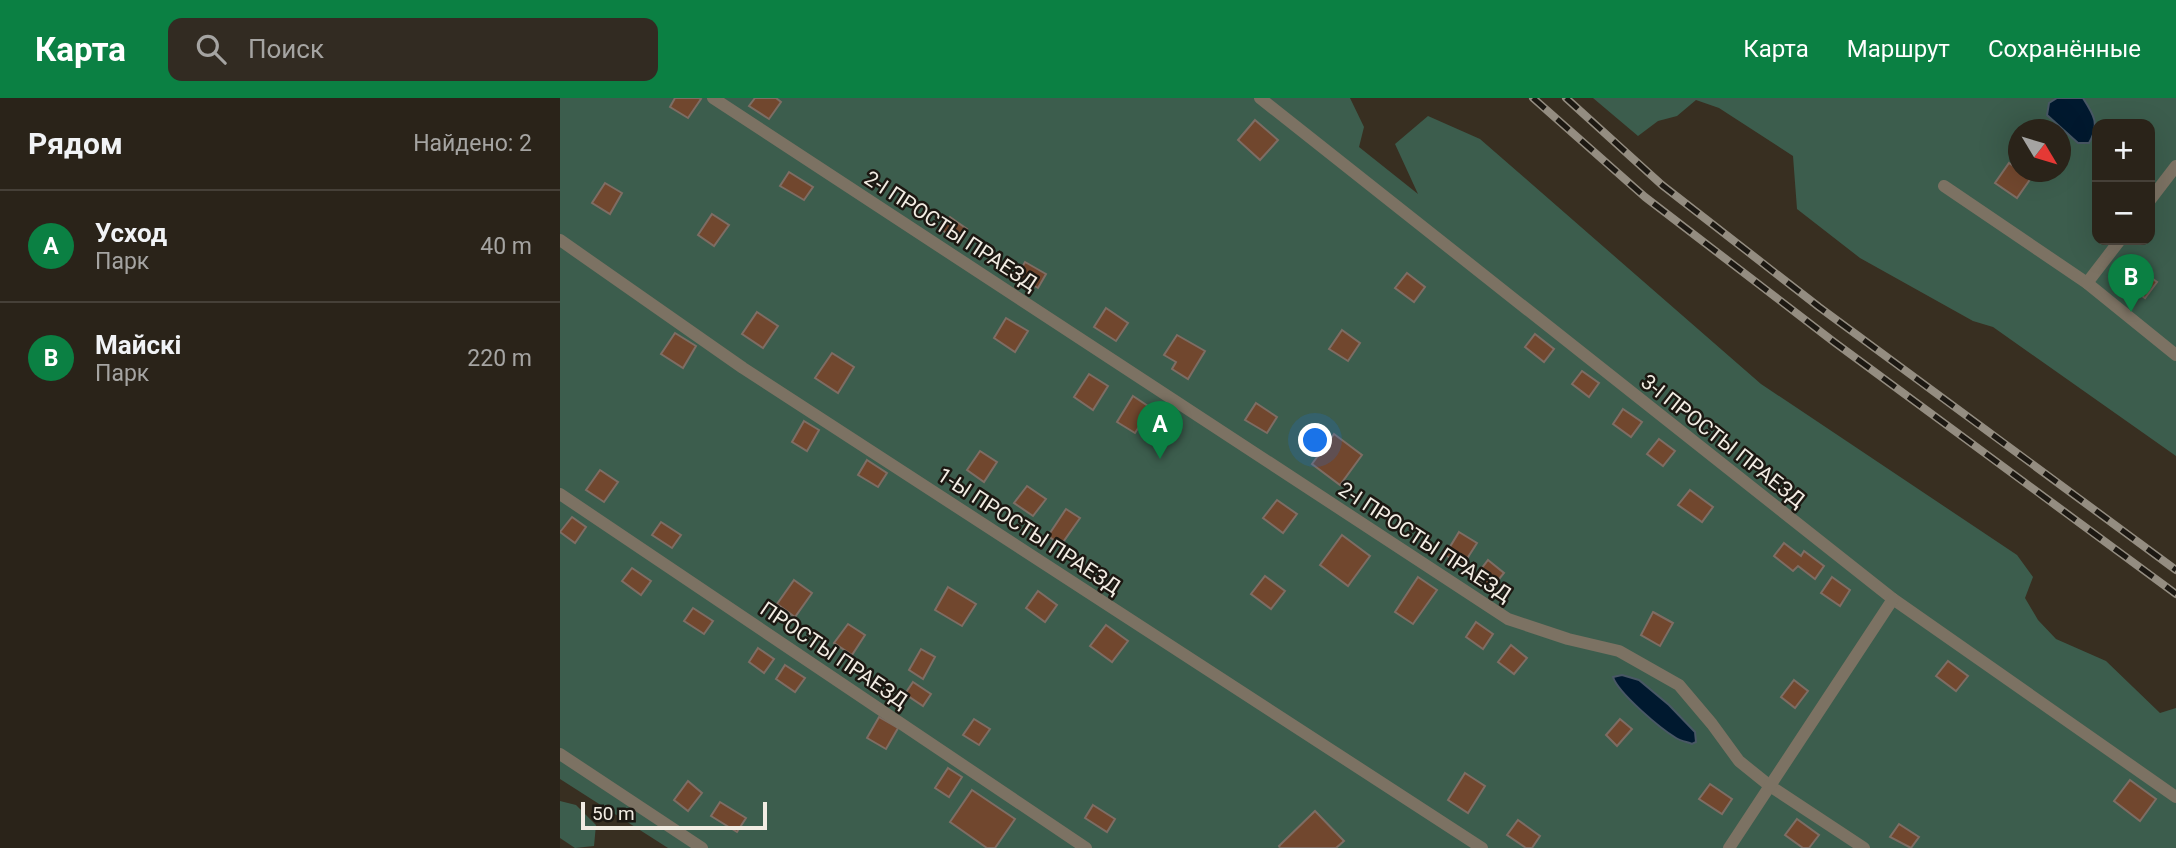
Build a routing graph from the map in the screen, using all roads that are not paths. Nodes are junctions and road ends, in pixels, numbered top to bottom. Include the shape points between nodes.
1 (713, 98) edge
2 (1260, 98) edge
3 (2176, 166) edge
4 (1944, 186) dead end
5 (2155, 193) edge
6 (560, 240) edge
7 (2116, 245) edge
8 (2087, 283) junction
9 (2176, 355) edge
10 (560, 494) edge
11 (1893, 599) junction
12 (560, 754) edge
13 (1770, 786) junction
14 (2176, 797) edge
15 (702, 848) edge
16 (1086, 848) edge
17 (1482, 848) edge
18 (1729, 848) edge
19 (1864, 848) edge

1 - 13 lane, 2-І ПРОСТЫ ПРАЕЗД via 1508,619 1619,651 1679,685 1739,761
2 - 11 lane, 3-І ПРОСТЫ ПРАЕЗД
3 - 5 lane
4 - 8 lane
6 - 17 lane, 1-Ы ПРОСТЫ ПРАЕЗД via 743,368
7 - 8 lane
8 - 9 lane
10 - 16 lane, ПРОСТЫ ПРАЕЗД
11 - 13 lane
11 - 14 lane, 3-І ПРОСТЫ ПРАЕЗД
12 - 15 lane
13 - 18 lane
13 - 19 lane, 2-І ПРОСТЫ ПРАЕЗД

